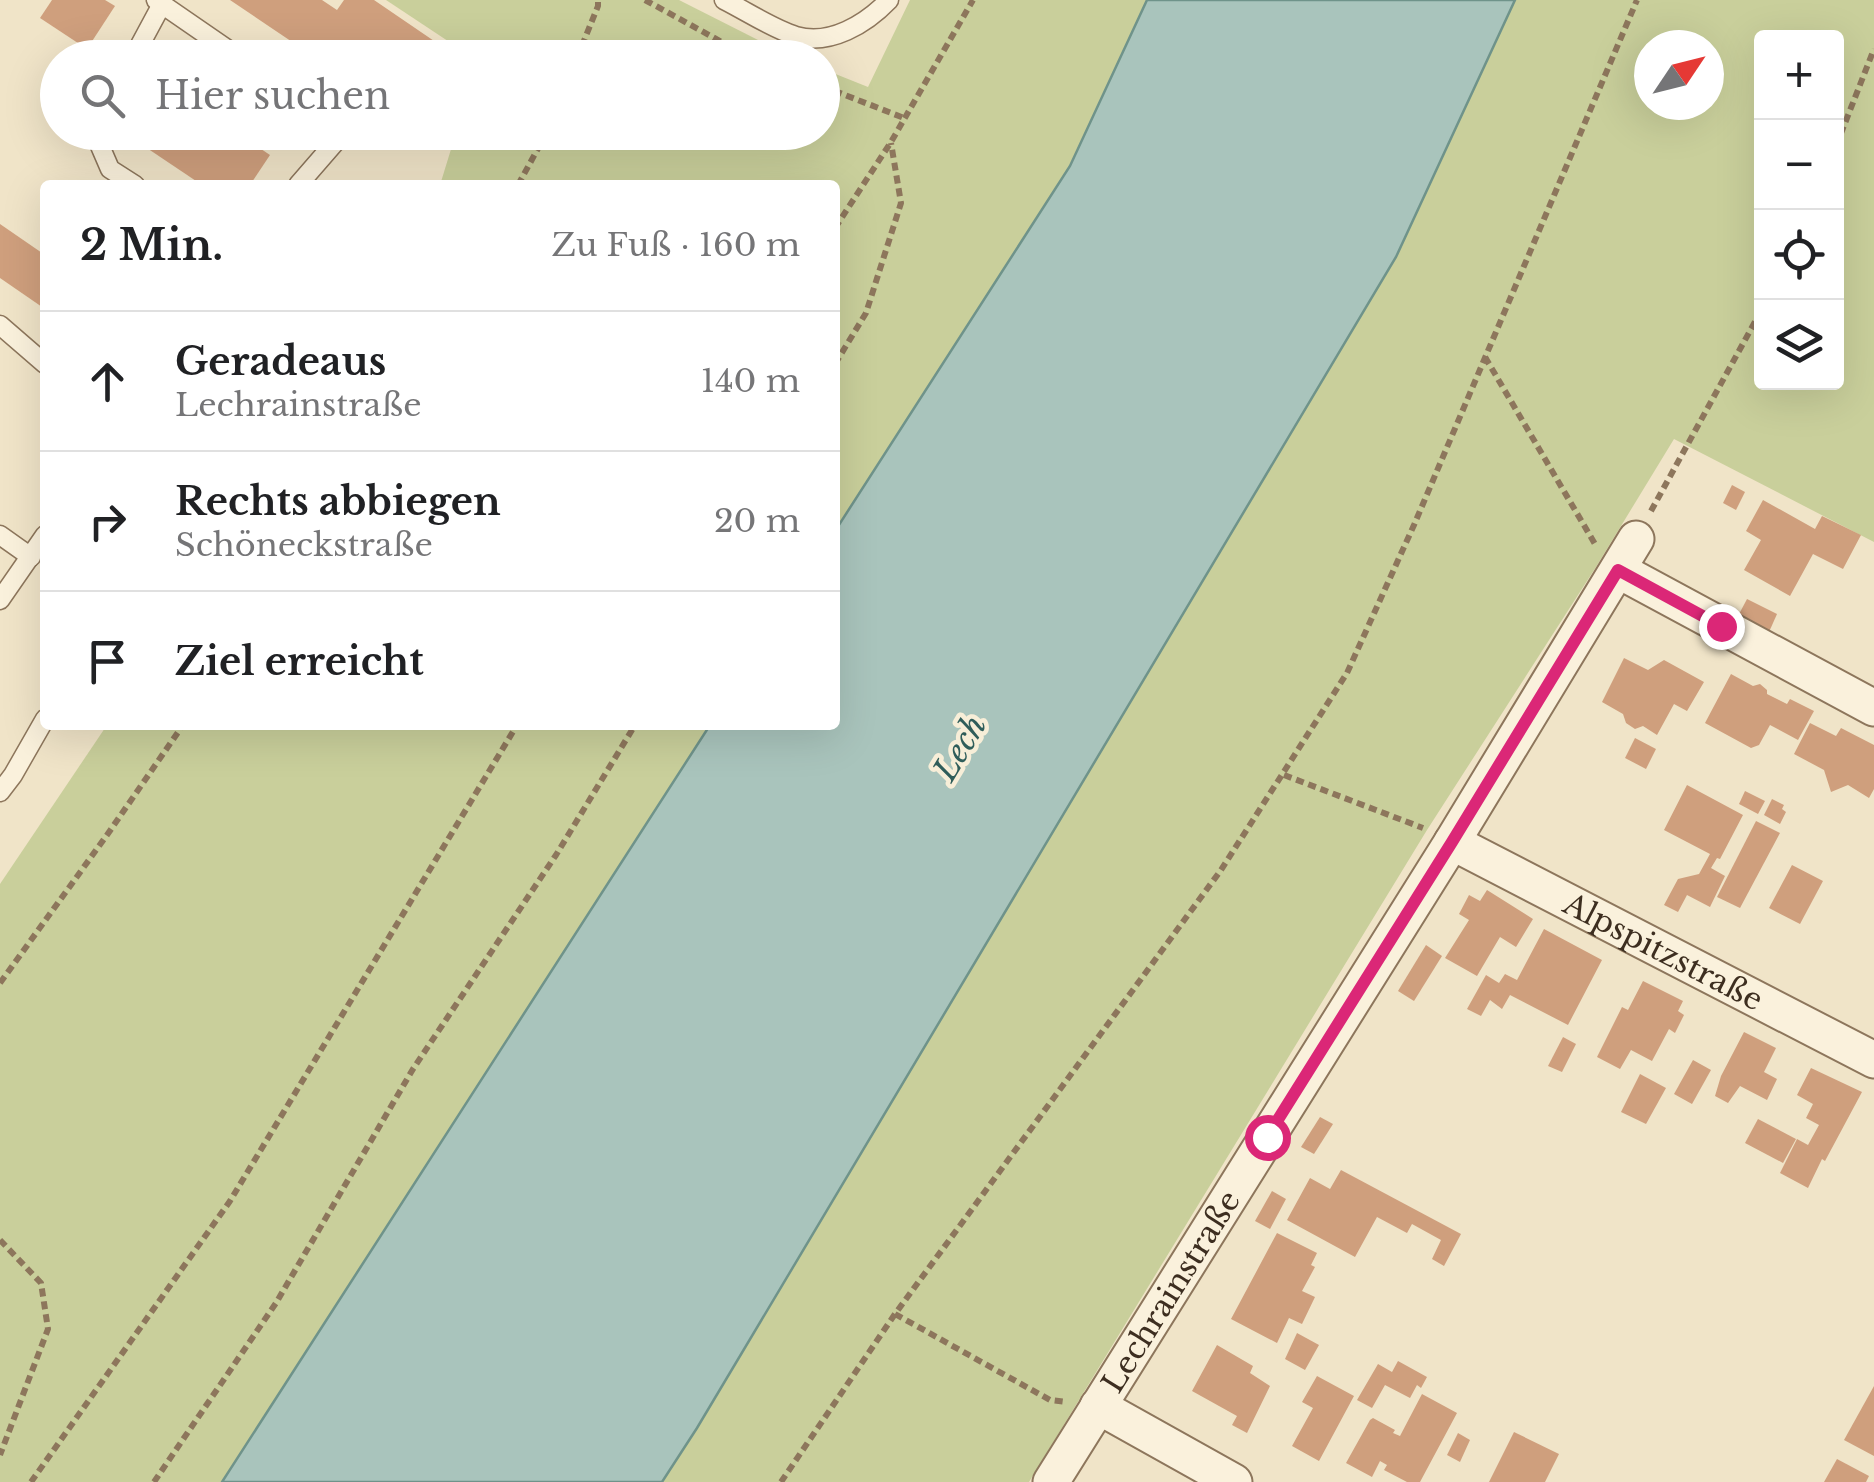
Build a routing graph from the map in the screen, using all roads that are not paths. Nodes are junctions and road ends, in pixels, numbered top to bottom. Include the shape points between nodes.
1 (724, 0) edge
2 (889, 0) edge
3 (158, 2) edge
4 (141, 40) edge
5 (214, 40) edge
6 (102, 150) edge
7 (328, 150) edge
8 (127, 180) edge
9 (302, 180) edge
10 (0, 325) edge
11 (40, 360) edge
12 (0, 535) edge
13 (1636, 539) road end
14 (40, 543) edge
15 (31, 558) junction
16 (1618, 570) junction
17 (0, 600) edge
18 (1874, 708) edge
19 (40, 727) edge
20 (0, 792) edge
21 (1452, 842) junction
22 (1874, 1060) edge
23 (1098, 1406) junction
24 (1051, 1482) edge
25 (1234, 1482) edge

1 - 2 lane via 797,36 827,38 870,18
3 - 4 lane
3 - 5 lane
6 - 8 lane via 110,169
7 - 9 lane
10 - 11 lane
12 - 15 lane
13 - 16 street, Lechrainstraße
14 - 15 lane
15 - 17 lane
16 - 18 street
16 - 21 street, Lechrainstraße
19 - 20 lane
21 - 22 street, Alpspitzstraße
21 - 23 street, Lechrainstraße
23 - 24 street, Lechrainstraße
23 - 25 street

